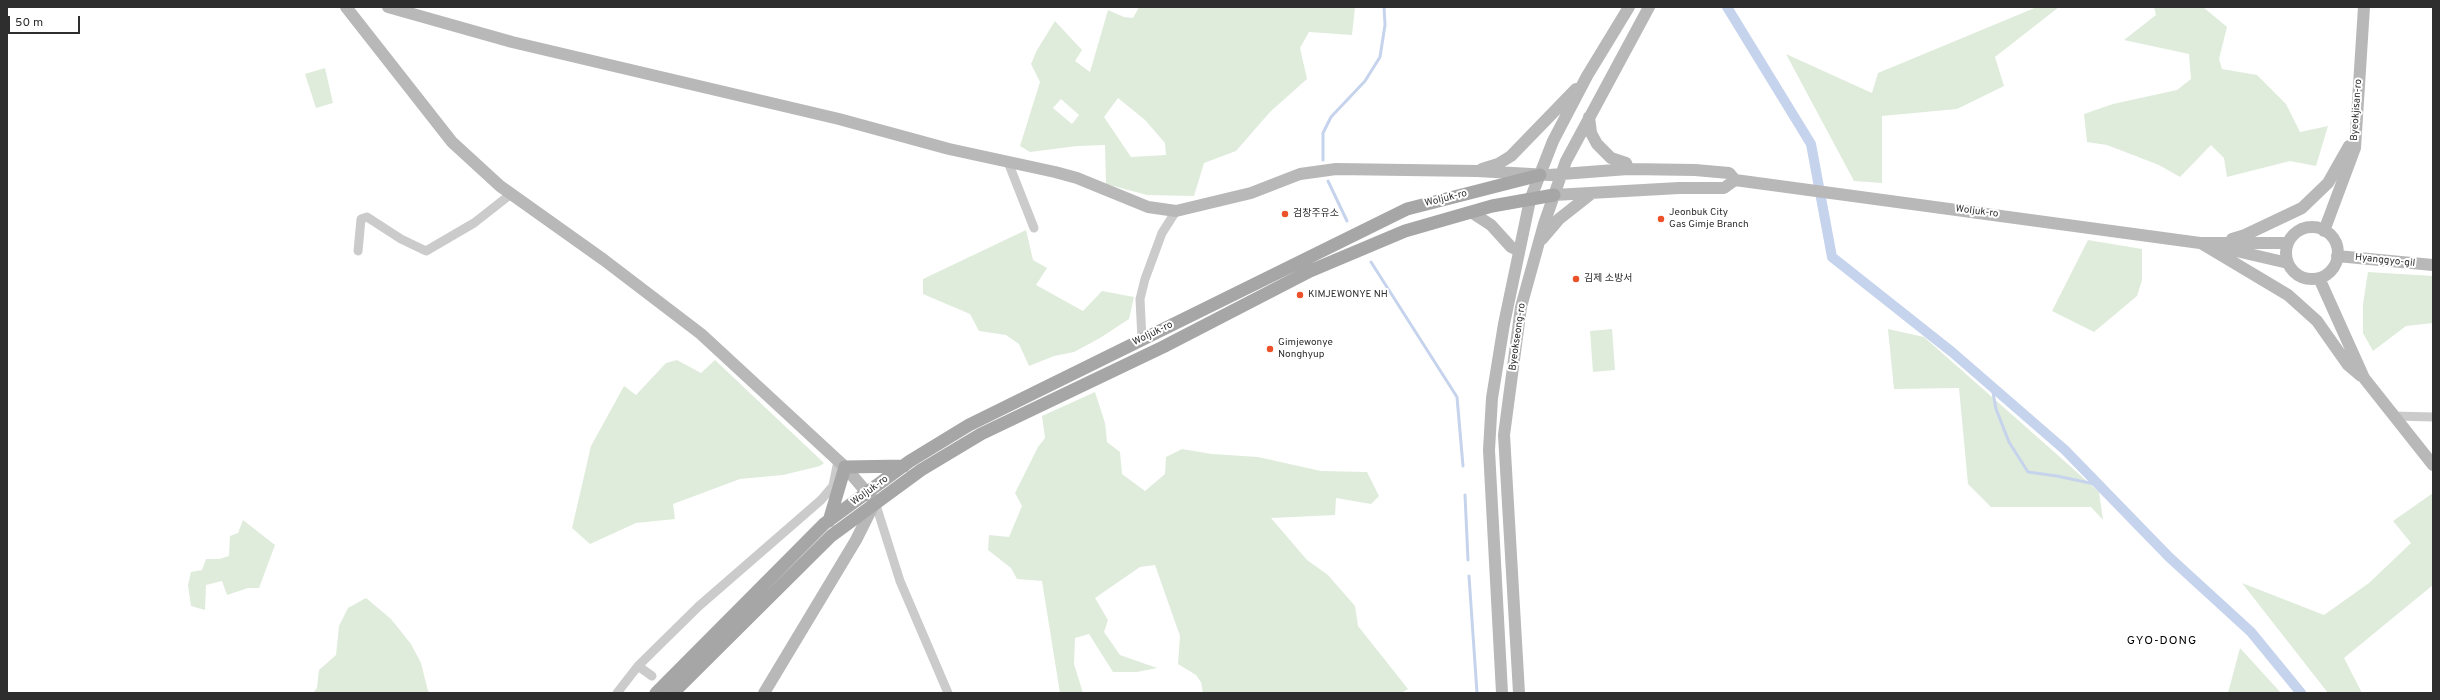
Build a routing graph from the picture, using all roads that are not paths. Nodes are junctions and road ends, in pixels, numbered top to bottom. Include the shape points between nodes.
1 (346, 7) edge
2 (388, 7) edge
3 (1629, 7) edge
4 (1649, 7) edge
5 (2364, 7) edge
6 (1588, 76) junction
7 (1589, 116) junction
8 (2355, 134) junction
9 (1008, 162) junction
10 (1628, 169) junction
11 (1477, 171) junction
12 (1561, 174) junction
13 (1540, 175) junction
14 (1735, 180) junction
15 (1593, 192) junction
16 (511, 194) junction
17 (1554, 195) junction
18 (1531, 198) junction
19 (1176, 211) junction
20 (1470, 212) junction
21 (1034, 228) dead end
22 (2324, 231) junction
23 (2200, 242) junction
24 (2219, 242) junction
25 (2288, 242) junction
26 (1538, 244) junction
27 (358, 251) dead end
28 (1519, 251) junction
29 (2337, 256) junction
30 (2288, 263) junction
31 (2433, 266) edge
32 (2319, 278) junction
33 (1142, 339) junction
34 (2364, 378) junction
35 (2394, 416) junction
36 (2433, 417) edge
37 (841, 464) junction
38 (2433, 465) edge
39 (904, 466) junction
40 (871, 498) junction
41 (829, 521) junction
42 (638, 666) junction
43 (652, 676) dead end
44 (617, 693) edge
45 (656, 693) edge
46 (673, 693) edge
47 (764, 693) edge
48 (948, 693) edge
49 (1502, 693) edge
50 (1519, 693) edge

1 - 16 street via 452,142
2 - 9 street via 512,42 832,117 949,149
3 - 6 street, Byeokseong-ro
4 - 7 street, Byeokseong-ro
5 - 8 street, Byeokjisan-ro
6 - 11 street via 1511,156 1498,164
6 - 13 street, Byeokseong-ro via 1553,140
7 - 10 street via 1591,133 1597,144 1611,158 1626,163
7 - 12 street, Byeokseong-ro
8 - 22 street, Byeokjisan-ro via 2355,148
8 - 24 street via 2328,183 2302,208 2245,235
9 - 19 street via 1077,178 1148,207
9 - 21 street
10 - 12 street, Woljuk-ro
10 - 14 street, Woljuk-ro via 1729,173
11 - 13 street
11 - 19 street via 1336,168 1316,170 1237,197
12 - 13 street, Woljuk-ro
12 - 17 street, Byeokseong-ro
13 - 18 street, Byeokseong-ro
13 - 33 main road, Woljuk-ro via 1407,209
14 - 15 street, Woljuk-ro via 1724,188
14 - 23 street, Woljuk-ro
15 - 17 street, Woljuk-ro
15 - 26 street via 1559,219
16 - 27 street via 474,223 426,251 400,239 367,217 361,219
16 - 37 street via 604,260 701,334
17 - 18 main road, Woljuk-ro
17 - 26 street, Byeokseong-ro
18 - 20 main road, Woljuk-ro
18 - 28 street, Byeokseong-ro
19 - 33 street via 1162,232 1145,279 1140,299
20 - 28 street via 1491,225 1511,247
20 - 40 main road, Woljuk-ro via 1405,231 1310,271 1163,347 981,434
22 - 25 street via 2313,227 2305,228
22 - 29 street via 2334,240
23 - 24 street, Woljuk-ro
23 - 30 street
23 - 34 street via 2288,295 2316,321 2348,365
24 - 25 street, Woljuk-ro
25 - 30 street
26 - 50 street, Byeokseong-ro via 1522,307 1504,435
28 - 49 street, Byeokseong-ro via 1492,398 1489,450
29 - 31 street, Hyanggyo-gil
29 - 32 street via 2330,271
30 - 32 street via 2299,276
32 - 34 street
33 - 39 main road, Woljuk-ro via 969,425
34 - 35 street
35 - 36 street
35 - 38 street
37 - 39 main road
37 - 40 street
37 - 41 main road
37 - 42 street via 833,486 821,500 699,606
39 - 40 main road, Woljuk-ro
40 - 41 main road, Woljuk-ro
40 - 46 main road, Woljuk-ro
40 - 47 street via 856,540
40 - 48 street via 900,580
41 - 45 main road, Woljuk-ro
42 - 43 street
42 - 44 street

